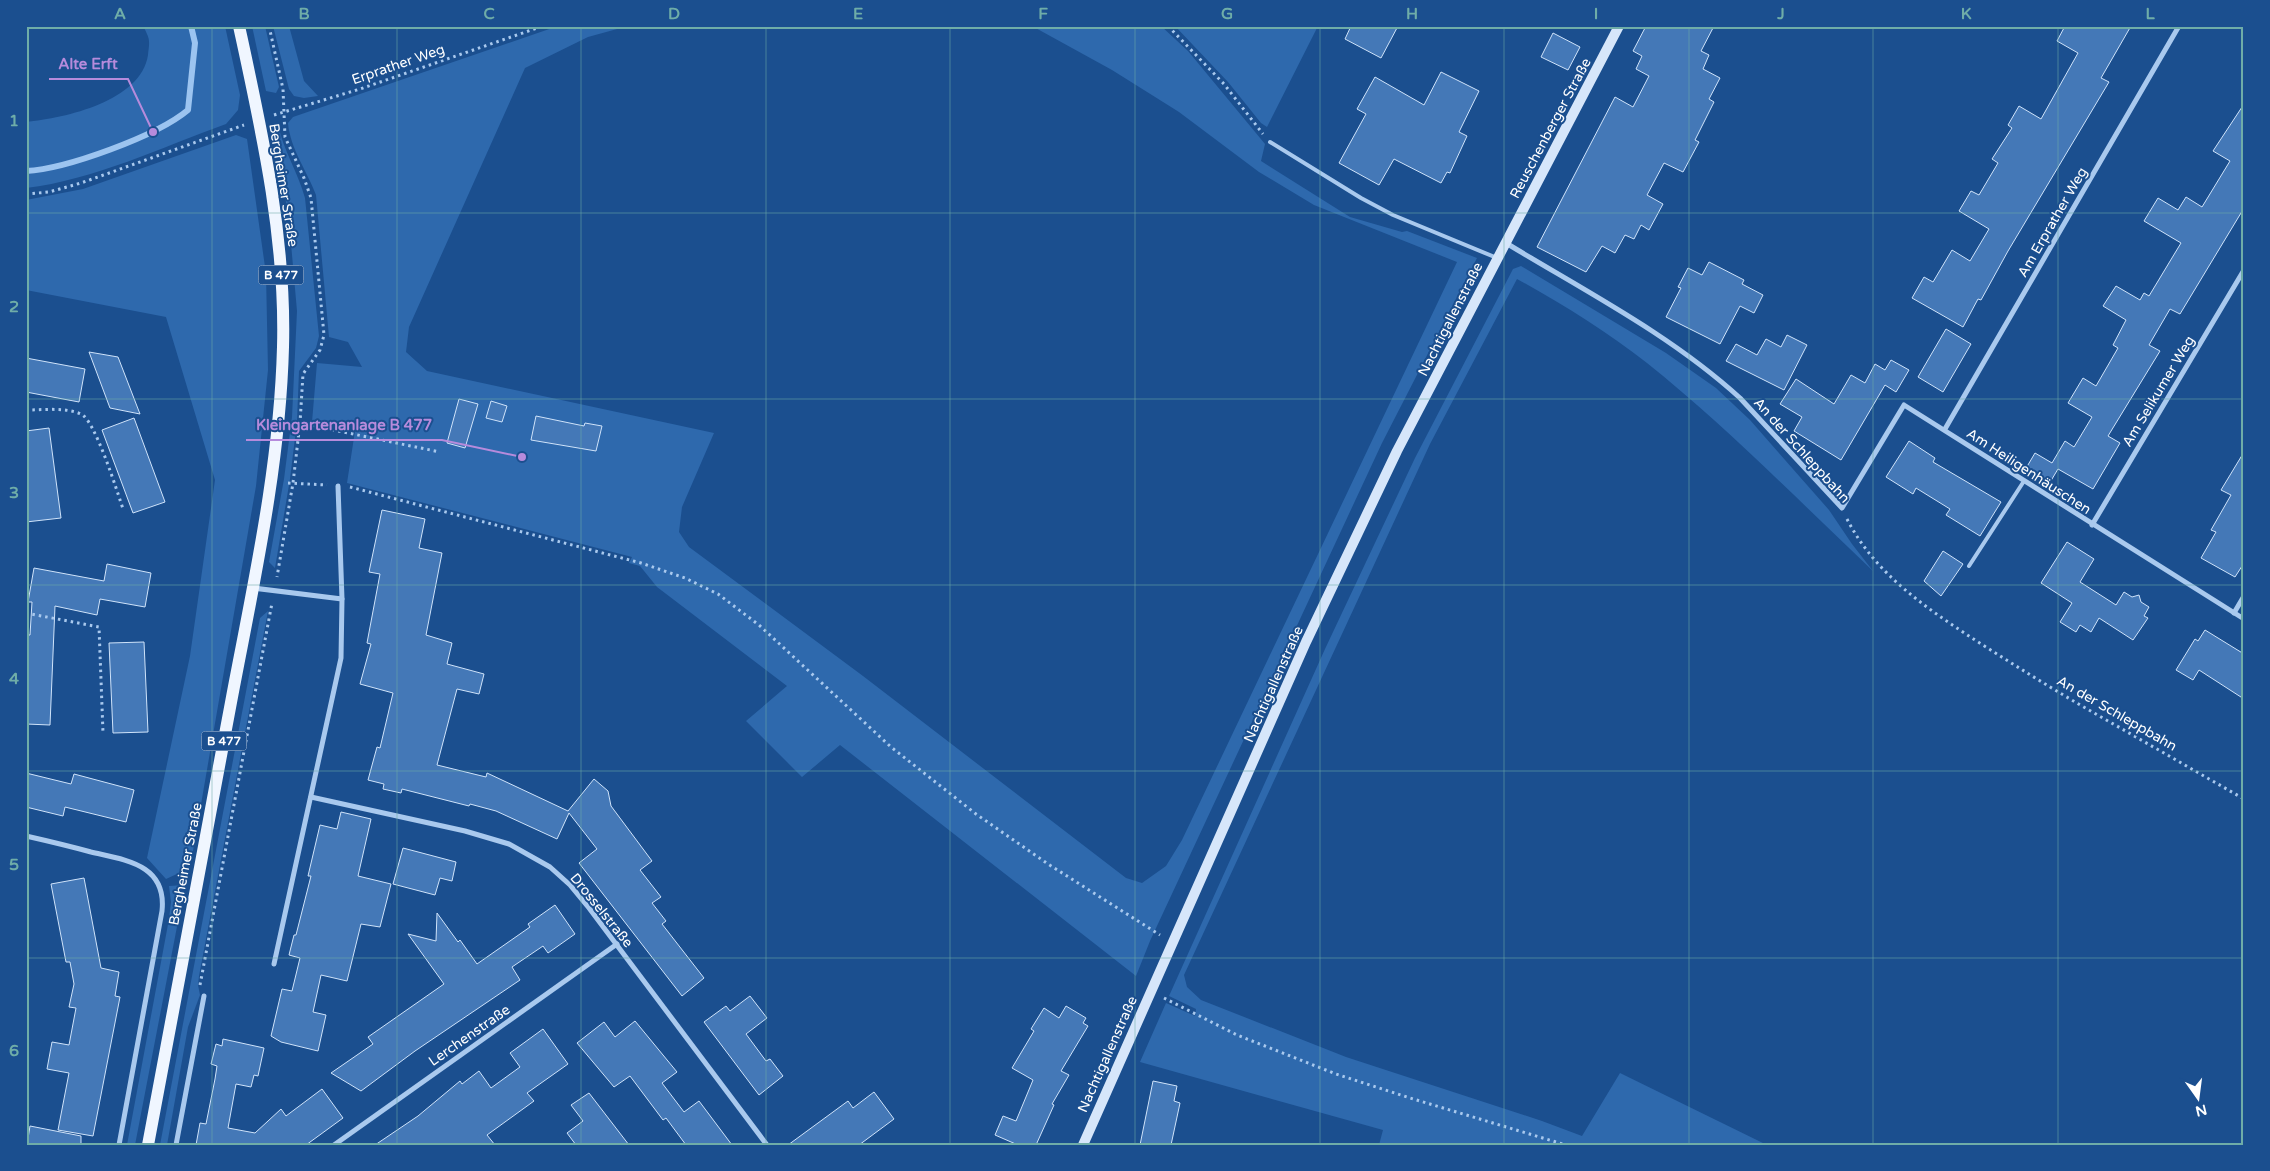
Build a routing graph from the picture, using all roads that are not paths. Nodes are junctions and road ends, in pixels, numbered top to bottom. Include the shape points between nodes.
1 (238, 26) edge
2 (1619, 26) edge
3 (2179, 26) edge
4 (1270, 142) road end
5 (1505, 242) junction
6 (1497, 258) junction
7 (2244, 270) edge
8 (1945, 429) junction
9 (2024, 481) junction
10 (338, 486) road end
11 (1842, 508) joint
12 (2092, 524) junction
13 (1969, 566) dead end
14 (253, 588) junction
15 (2244, 596) edge
16 (342, 599) junction
17 (2234, 613) junction
18 (2244, 619) edge
19 (311, 796) junction
20 (26, 836) edge
21 (617, 944) junction
22 (274, 964) dead end
23 (204, 996) road end
24 (119, 1145) edge
25 (148, 1145) edge
26 (176, 1145) edge
27 (334, 1145) edge
28 (767, 1145) edge
29 (1082, 1145) edge

1 - 14 main road, Bergheimer Straße / B 477 via 278,226 283,345 280,416
2 - 5 main road, Reuschenberger Straße
3 - 8 street, Am Erprather Weg
4 - 6 lane via 1394,215
5 - 6 main road, Nachtigallenstraße
5 - 11 street, An der Schleppbahn via 1672,345 1722,381
6 - 29 main road, Nachtigallenstraße via 1310,633
7 - 12 street, Am Selikumer Weg
8 - 9 street, Am Heiligenhäuschen
8 - 11 street, Am Heiligenhäuschen via 1904,405
9 - 12 street, Am Heiligenhäuschen
9 - 13 lane
10 - 16 street
12 - 17 street, Am Heiligenhäuschen
14 - 16 street
14 - 25 main road, Bergheimer Straße / B 477
15 - 17 street
16 - 19 street via 341,658
17 - 18 street, Am Heiligenhäuschen
19 - 21 street, Drosselstraße via 509,844 550,867 570,886
19 - 22 street
20 - 24 street, Bergheimer Straße via 134,862 158,883 163,902
21 - 27 street, Lerchenstraße
21 - 28 street, Drosselstraße
23 - 26 street

